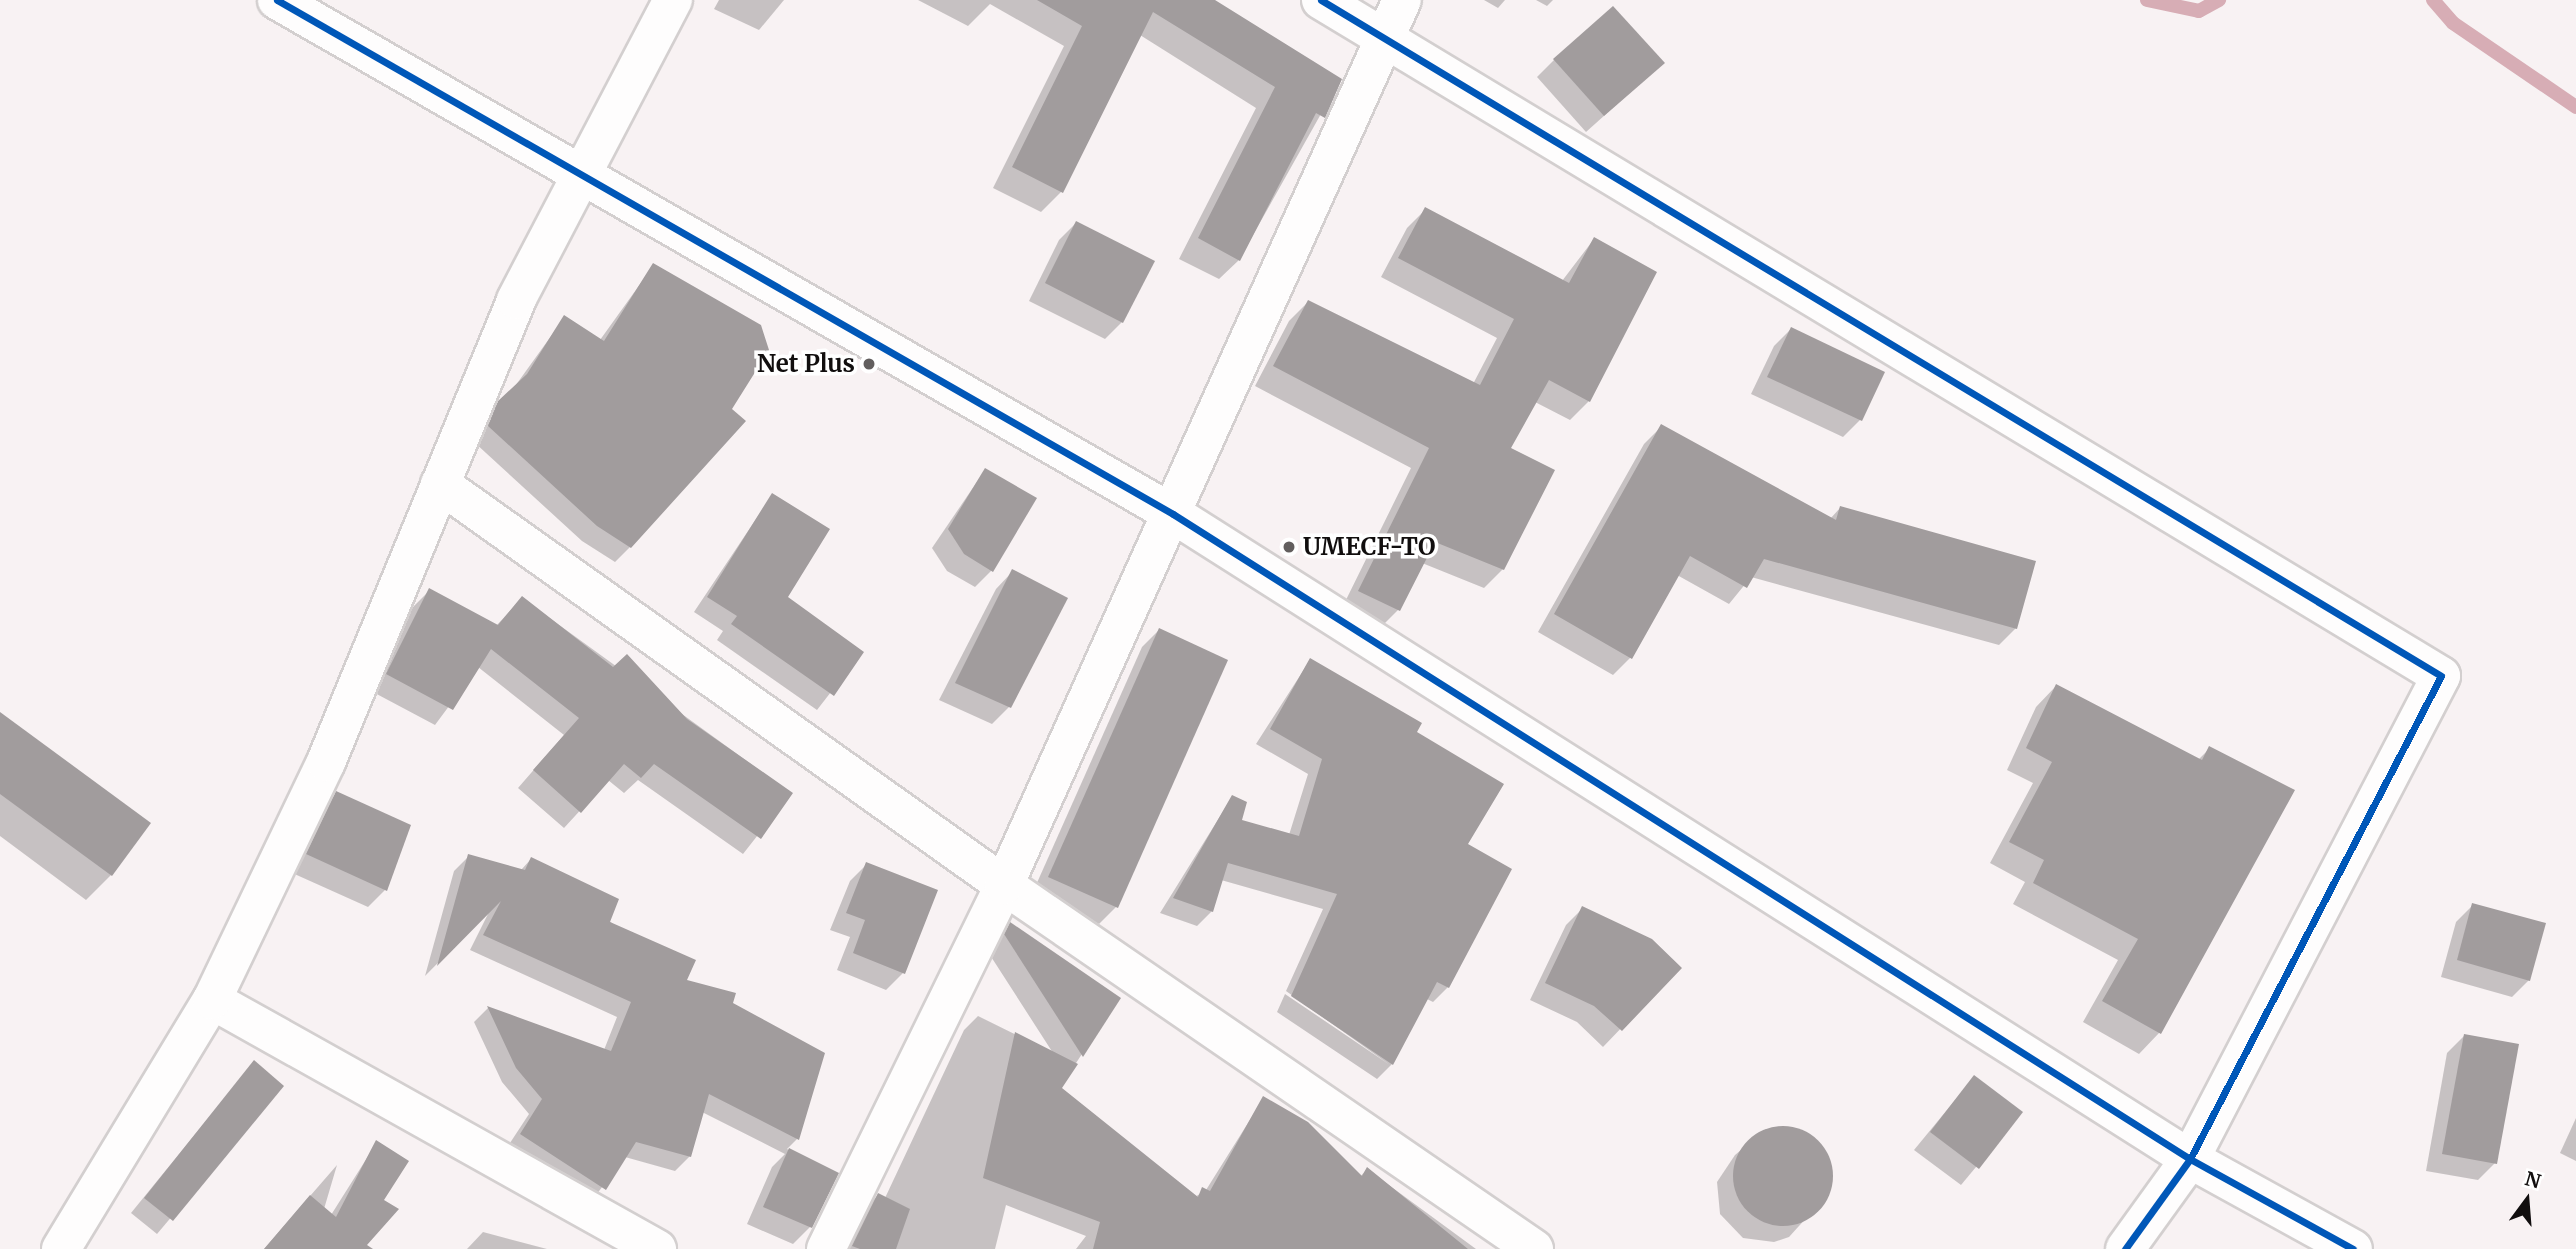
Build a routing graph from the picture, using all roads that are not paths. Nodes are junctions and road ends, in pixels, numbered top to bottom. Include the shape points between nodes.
1 (277, 0) edge
2 (673, 0) edge
3 (1321, 0) edge
4 (1402, 0) edge
5 (1382, 37) junction
6 (578, 177) junction
7 (440, 484) junction
8 (1173, 514) junction
9 (1004, 885) junction
10 (212, 1000) junction
11 (2190, 1158) junction
12 (61, 1249) edge
13 (657, 1249) edge
14 (826, 1249) edge
15 (1534, 1249) edge
16 (2124, 1249) edge
17 (2353, 1249) edge

1 - 6 street
2 - 6 street
3 - 5 street
4 - 5 street
5 - 8 street
5 - 11 street via 2441,676
6 - 7 street via 516,300
6 - 8 street
7 - 9 street
7 - 10 street via 326,762
8 - 9 street
8 - 11 street
9 - 14 street
9 - 15 street
10 - 12 street
10 - 13 street
11 - 16 street
11 - 17 street

